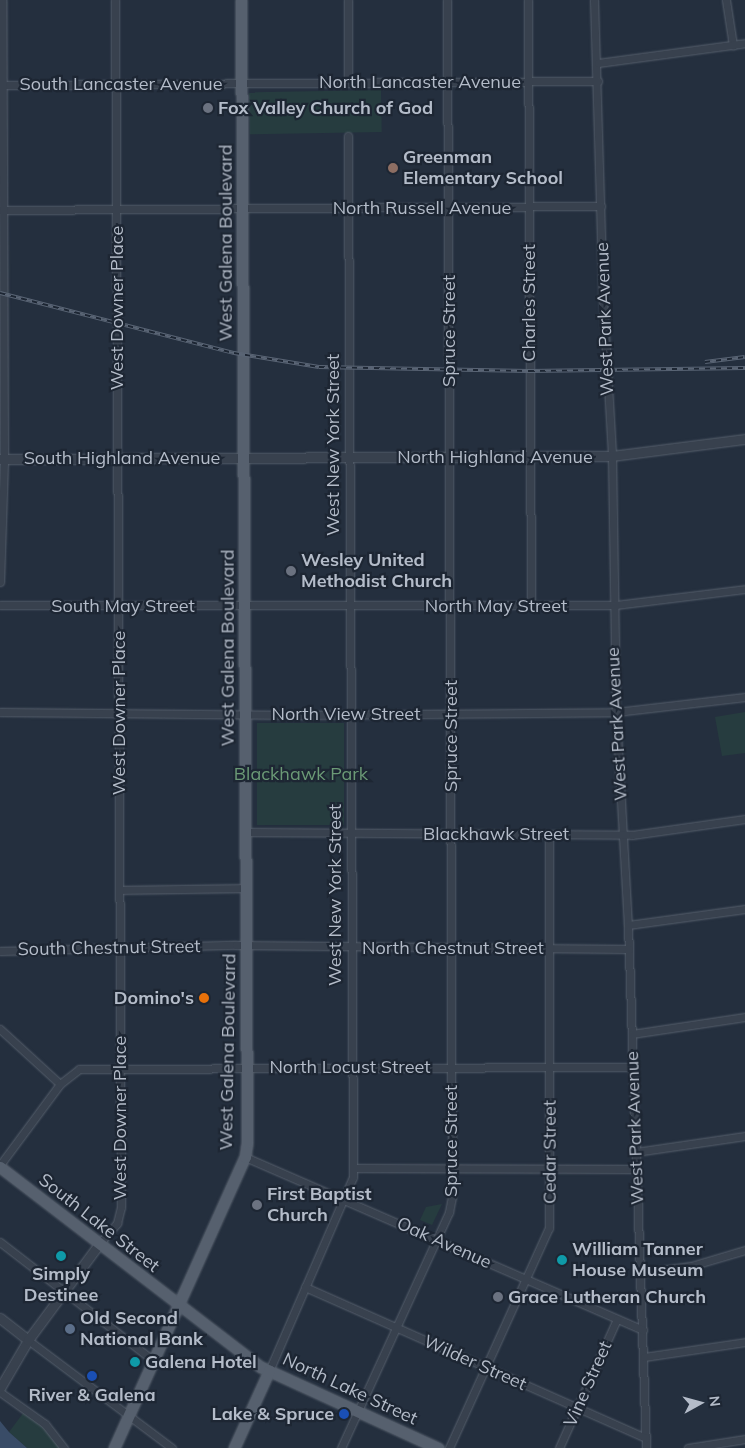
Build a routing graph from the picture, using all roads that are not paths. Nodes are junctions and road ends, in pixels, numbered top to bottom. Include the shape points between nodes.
1 (2, 0) edge
2 (115, 0) edge
3 (241, 0) edge
4 (348, 0) edge
5 (447, 0) edge
6 (528, 0) edge
7 (594, 0) edge
8 (726, 0) edge
9 (745, 43) edge
10 (733, 45) junction
11 (598, 63) junction
12 (598, 81) junction
13 (348, 82) junction
14 (448, 82) junction
15 (528, 82) junction
16 (242, 83) junction
17 (116, 84) junction
18 (1, 85) edge
19 (348, 136) dead end
20 (601, 206) junction
21 (529, 207) junction
22 (349, 208) junction
23 (448, 208) junction
24 (243, 209) junction
25 (1, 210) edge
26 (116, 210) junction
27 (2, 349) edge
28 (745, 439) edge
29 (612, 456) junction
30 (244, 457) junction
31 (350, 457) junction
32 (448, 457) junction
33 (530, 457) junction
34 (117, 458) junction
35 (2, 459) edge
36 (0, 582) edge
37 (745, 589) edge
38 (0, 605) edge
39 (118, 605) junction
40 (615, 605) junction
41 (246, 606) junction
42 (351, 606) junction
43 (449, 606) junction
44 (531, 606) junction
45 (745, 697) edge
46 (0, 712) edge
47 (118, 712) junction
48 (616, 712) junction
49 (352, 714) junction
50 (451, 714) junction
51 (245, 715) junction
52 (745, 820) edge
53 (246, 832) junction
54 (451, 833) junction
55 (352, 834) junction
56 (549, 834) junction
57 (623, 834) junction
58 (246, 888) junction
59 (119, 890) junction
60 (745, 909) edge
61 (628, 925) junction
62 (247, 947) junction
63 (120, 948) junction
64 (353, 948) junction
65 (452, 949) junction
66 (550, 949) junction
67 (629, 949) junction
68 (0, 951) edge
69 (745, 1018) edge
70 (0, 1029) edge
71 (632, 1034) junction
72 (247, 1066) junction
73 (353, 1066) junction
74 (452, 1067) junction
75 (550, 1067) junction
76 (633, 1067) junction
77 (120, 1068) junction
78 (60, 1084) junction
79 (745, 1136) edge
80 (636, 1152) junction
81 (245, 1157) junction
82 (0, 1166) edge
83 (353, 1168) junction
84 (452, 1168) junction
85 (550, 1168) junction
86 (637, 1168) junction
87 (345, 1199) junction
88 (436, 1239) junction
89 (0, 1242) edge
90 (99, 1244) junction
91 (745, 1250) edge
92 (641, 1273) junction
93 (527, 1279) junction
94 (305, 1287) junction
95 (64, 1290) junction
96 (178, 1305) junction
97 (0, 1318) edge
98 (617, 1319) junction
99 (396, 1327) junction
100 (643, 1330) junction
101 (28, 1340) junction
102 (745, 1342) edge
103 (644, 1358) junction
104 (154, 1361) junction
105 (486, 1368) junction
106 (268, 1371) junction
107 (0, 1390) edge
108 (577, 1408) junction
109 (357, 1413) junction
110 (129, 1416) junction
111 (646, 1438) junction
112 (745, 1439) edge
113 (64, 1448) edge
114 (114, 1448) edge
115 (172, 1448) edge
116 (234, 1448) edge
117 (341, 1448) edge
118 (438, 1448) edge
119 (449, 1448) edge
120 (559, 1448) edge
121 (646, 1448) edge
122 (688, 1448) edge

1 - 18 street
2 - 17 street, West Downer Place
3 - 16 main road, West Galena Boulevard
4 - 13 street
5 - 14 street, Spruce Street
6 - 15 street, Charles Street
7 - 11 street, West Park Avenue
8 - 10 street
9 - 10 street
10 - 11 street
11 - 12 street, West Park Avenue
12 - 15 street, North Lancaster Avenue
12 - 20 street, West Park Avenue
13 - 14 street, North Lancaster Avenue
13 - 16 street, North Lancaster Avenue
14 - 15 street, North Lancaster Avenue
14 - 23 street, Spruce Street
15 - 21 street, Charles Street
16 - 17 street, South Lancaster Avenue
16 - 24 main road, West Galena Boulevard
17 - 18 street, South Lancaster Avenue
17 - 26 street, West Downer Place
18 - 25 street
19 - 22 street, West New York Street
20 - 21 street, North Russell Avenue
20 - 29 street, West Park Avenue
21 - 23 street, North Russell Avenue
21 - 33 street, Charles Street
22 - 23 street, North Russell Avenue
22 - 24 street, North Russell Avenue
22 - 31 street, West New York Street
23 - 32 street, Spruce Street
24 - 26 street, North Russell Avenue
24 - 30 main road, West Galena Boulevard
25 - 26 street, North Russell Avenue
25 - 27 street
26 - 34 street, West Downer Place
27 - 35 street
28 - 29 street, North Highland Avenue
29 - 33 street, North Highland Avenue
29 - 40 street, West Park Avenue
30 - 31 street, North Highland Avenue
30 - 34 street, South Highland Avenue
30 - 41 main road, West Galena Boulevard
31 - 32 street, North Highland Avenue
31 - 42 street, West New York Street
32 - 33 street, North Highland Avenue
32 - 43 street, Spruce Street
33 - 44 street, Charles Street
34 - 35 street, South Highland Avenue
34 - 39 street, West Downer Place
35 - 36 street
37 - 40 street, North May Street
38 - 39 street, South May Street
39 - 41 street, South May Street
39 - 47 street, West Downer Place
40 - 44 street, North May Street
40 - 48 street, West Park Avenue
41 - 42 street, North May Street
41 - 51 main road, West Galena Boulevard
42 - 43 street, North May Street
42 - 49 street, West New York Street
43 - 44 street, North May Street
43 - 50 street, Spruce Street
45 - 48 street, North View Street
46 - 47 street, North View Street
47 - 51 street, North View Street
47 - 59 street, West Downer Place
48 - 50 street, North View Street
48 - 57 street, West Park Avenue
49 - 50 street, North View Street
49 - 51 street, North View Street
49 - 55 street, West New York Street
50 - 54 street, Spruce Street
51 - 53 main road, West Galena Boulevard
52 - 57 street, Blackhawk Street
53 - 55 street, Blackhawk Street
53 - 58 main road, West Galena Boulevard
54 - 55 street, Blackhawk Street
54 - 56 street, Blackhawk Street
54 - 65 street, Spruce Street
55 - 64 street, West New York Street
56 - 57 street, Blackhawk Street
56 - 66 street, Cedar Street
57 - 61 street, West Park Avenue
58 - 59 street
58 - 62 main road, West Galena Boulevard
59 - 63 street, West Downer Place
60 - 61 street
61 - 67 street, West Park Avenue
62 - 63 street, South Chestnut Street
62 - 64 street, North Chestnut Street
62 - 72 main road, West Galena Boulevard
63 - 68 street, South Chestnut Street
63 - 77 street, West Downer Place
64 - 65 street, North Chestnut Street
64 - 73 street, West New York Street
65 - 66 street, North Chestnut Street
65 - 74 street, Spruce Street
66 - 67 street, North Chestnut Street
66 - 75 street, Cedar Street
67 - 71 street, West Park Avenue
69 - 71 street
70 - 78 street
71 - 76 street, West Park Avenue
72 - 73 street, North Locust Street
72 - 77 street, North Locust Street
72 - 81 main road, West Galena Boulevard
73 - 74 street, North Locust Street
73 - 83 street, West New York Street
74 - 75 street, North Locust Street
74 - 84 street, Spruce Street
75 - 76 street, North Locust Street
75 - 85 street, Cedar Street
76 - 80 street, West Park Avenue
77 - 78 street, North Locust Street via 79,1069
77 - 90 street, West Downer Place via 120,1216
78 - 82 street, North Locust Street
79 - 80 street
80 - 86 street, West Park Avenue
81 - 87 street, Oak Avenue
81 - 96 main road, West Galena Boulevard
82 - 90 main road, South Lake Street
83 - 84 street
83 - 87 street, West New York Street via 352,1184
84 - 85 street
84 - 88 street, Spruce Street via 451,1205
85 - 86 street
85 - 93 street, Cedar Street via 549,1228
86 - 92 street, West Park Avenue
87 - 88 street, Oak Avenue
87 - 94 street, West New York Street
88 - 93 street, Oak Avenue
88 - 99 street, Spruce Street
89 - 95 street
90 - 95 street, West Downer Place
90 - 96 main road, South Lake Street
91 - 92 street via 691,1266
92 - 100 street, West Park Avenue
93 - 98 street, Oak Avenue
93 - 105 street, Cedar Street
94 - 99 street, Wilder Street
94 - 106 street, West New York Street
95 - 101 street, West Downer Place
95 - 104 street
96 - 104 main road, West Galena Boulevard
96 - 106 main road, North Lake Street
97 - 101 street
98 - 100 street, Oak Avenue
98 - 108 street, Vine Street
99 - 105 street, Wilder Street
99 - 109 street, Spruce Street
100 - 103 street, West Park Avenue
101 - 107 street, West Downer Place
101 - 110 street
102 - 103 street
103 - 111 street, West Park Avenue
104 - 110 main road, West Galena Boulevard
105 - 108 street, Wilder Street
105 - 119 street, Cedar Street
106 - 109 main road, North Lake Street
106 - 116 main road, West New York Street
107 - 113 street via 45,1424
108 - 111 street, Wilder Street
108 - 120 street, Vine Street
109 - 117 street, Spruce Street
109 - 118 main road, North Lake Street
110 - 114 main road, West Galena Boulevard
110 - 115 street
111 - 121 street, West Park Avenue
112 - 122 street

